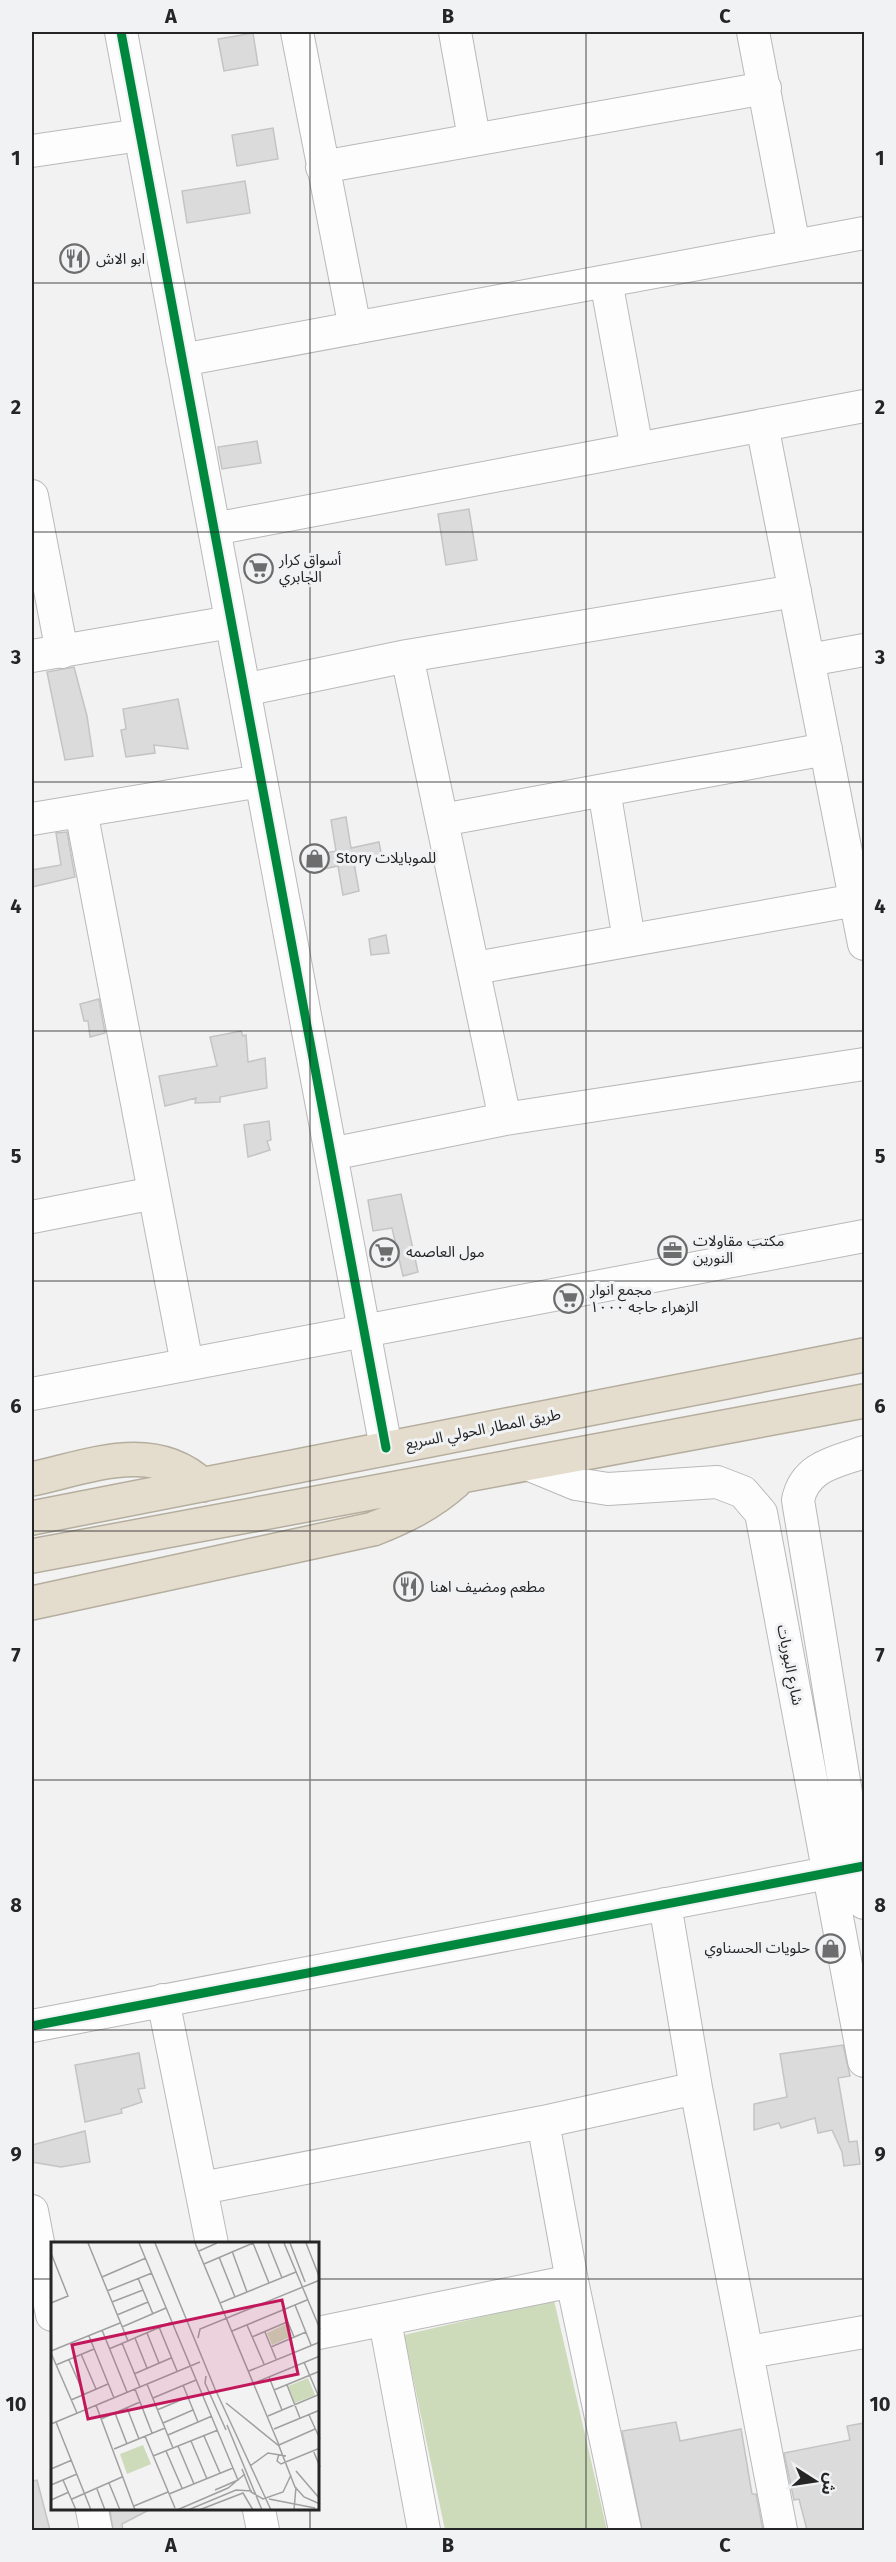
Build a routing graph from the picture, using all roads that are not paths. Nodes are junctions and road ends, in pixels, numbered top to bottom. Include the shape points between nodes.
1 (121, 32) edge
2 (297, 32) edge
3 (455, 32) edge
4 (753, 32) edge
5 (765, 88) junction
6 (140, 135) junction
7 (474, 138) junction
8 (32, 151) edge
9 (322, 167) junction
10 (864, 233) edge
11 (794, 246) junction
12 (606, 281) junction
13 (355, 328) junction
14 (182, 360) junction
15 (864, 406) edge
16 (762, 425) junction
17 (638, 448) junction
18 (32, 496) edge
19 (214, 529) junction
20 (795, 591) junction
21 (231, 622) junction
22 (864, 650) edge
23 (62, 652) junction
24 (32, 656) edge
25 (407, 656) junction
26 (808, 660) junction
27 (244, 690) junction
28 (826, 749) junction
29 (261, 781) junction
30 (604, 790) junction
31 (81, 811) junction
32 (32, 819) edge
33 (442, 820) junction
34 (856, 900) junction
35 (629, 940) junction
36 (864, 945) edge
37 (474, 968) junction
38 (864, 1064) edge
39 (505, 1119) junction
40 (331, 1154) junction
41 (154, 1193) junction
42 (32, 1217) edge
43 (864, 1236) edge
44 (365, 1330) junction
45 (864, 1355) edge
46 (187, 1365) junction
47 (32, 1395) edge
48 (864, 1401) edge
49 (386, 1449) junction
50 (864, 1452) edge
51 (530, 1465) junction
52 (460, 1478) junction
53 (32, 1479) edge
54 (201, 1485) junction
55 (32, 1518) edge
56 (32, 1556) edge
57 (32, 1603) edge
58 (850, 1868) edge
59 (864, 1903) edge
60 (665, 1904) junction
61 (163, 2001) junction
62 (32, 2026) edge
63 (864, 2061) edge
64 (696, 2088) junction
65 (543, 2122) junction
66 (202, 2188) junction
67 (32, 2214) edge
68 (212, 2242) edge
69 (572, 2281) junction
70 (51, 2310) edge
71 (385, 2321) junction
72 (864, 2332) edge
73 (320, 2333) edge
74 (749, 2352) junction
75 (92, 2511) edge
76 (259, 2511) edge
77 (96, 2530) edge
78 (262, 2530) edge
79 (424, 2530) edge
80 (625, 2530) edge
81 (781, 2530) edge

1 - 6 street
2 - 9 street
3 - 7 street
4 - 5 street
5 - 7 street
5 - 11 street
6 - 8 street
6 - 14 street
7 - 9 street
9 - 13 street
10 - 11 street
11 - 12 street
12 - 13 street
12 - 17 street
13 - 14 street
14 - 19 street
15 - 16 street
16 - 17 street
16 - 20 street
17 - 19 street
18 - 23 street
19 - 21 street
20 - 25 street
20 - 26 street
21 - 23 street
21 - 27 street
22 - 26 street
23 - 24 street
25 - 27 street
25 - 33 street
26 - 28 street
27 - 29 street
28 - 30 street
28 - 34 street
29 - 31 street
29 - 40 street
30 - 33 street
30 - 35 street
31 - 32 street
31 - 41 street
33 - 37 street
34 - 35 street
34 - 36 street
35 - 37 street
37 - 39 street
38 - 39 street
39 - 40 street
40 - 44 street
41 - 42 street
41 - 46 street
43 - 44 street
44 - 46 street
44 - 49 street
45 - 49 highway, طريق المطار الحولي السريع
46 - 47 street
48 - 51 highway
49 - 54 highway, طريق المطار الحولي السريع
50 - 58 street, شارع البوريات via 818,1468 804,1482 798,1500
51 - 52 highway
51 - 58 street, شارع البوريات via 576,1484 608,1490 717,1482 731,1485 753,1502 764,1527
52 - 56 highway
52 - 57 highway via 424,1506 373,1529
53 - 54 highway via 143,1458 178,1467
54 - 55 highway, طريق المطار الحولي السريع
58 - 59 street, شارع البوريات
58 - 60 street
58 - 63 street, شارع البوريات
60 - 61 street
60 - 64 street
61 - 62 street
61 - 66 street
64 - 65 street
64 - 74 street
65 - 66 street
65 - 69 street
66 - 68 street
67 - 70 street
69 - 71 street
69 - 80 street
71 - 73 street
71 - 79 street
72 - 74 street
74 - 81 street
75 - 77 street
76 - 78 street

